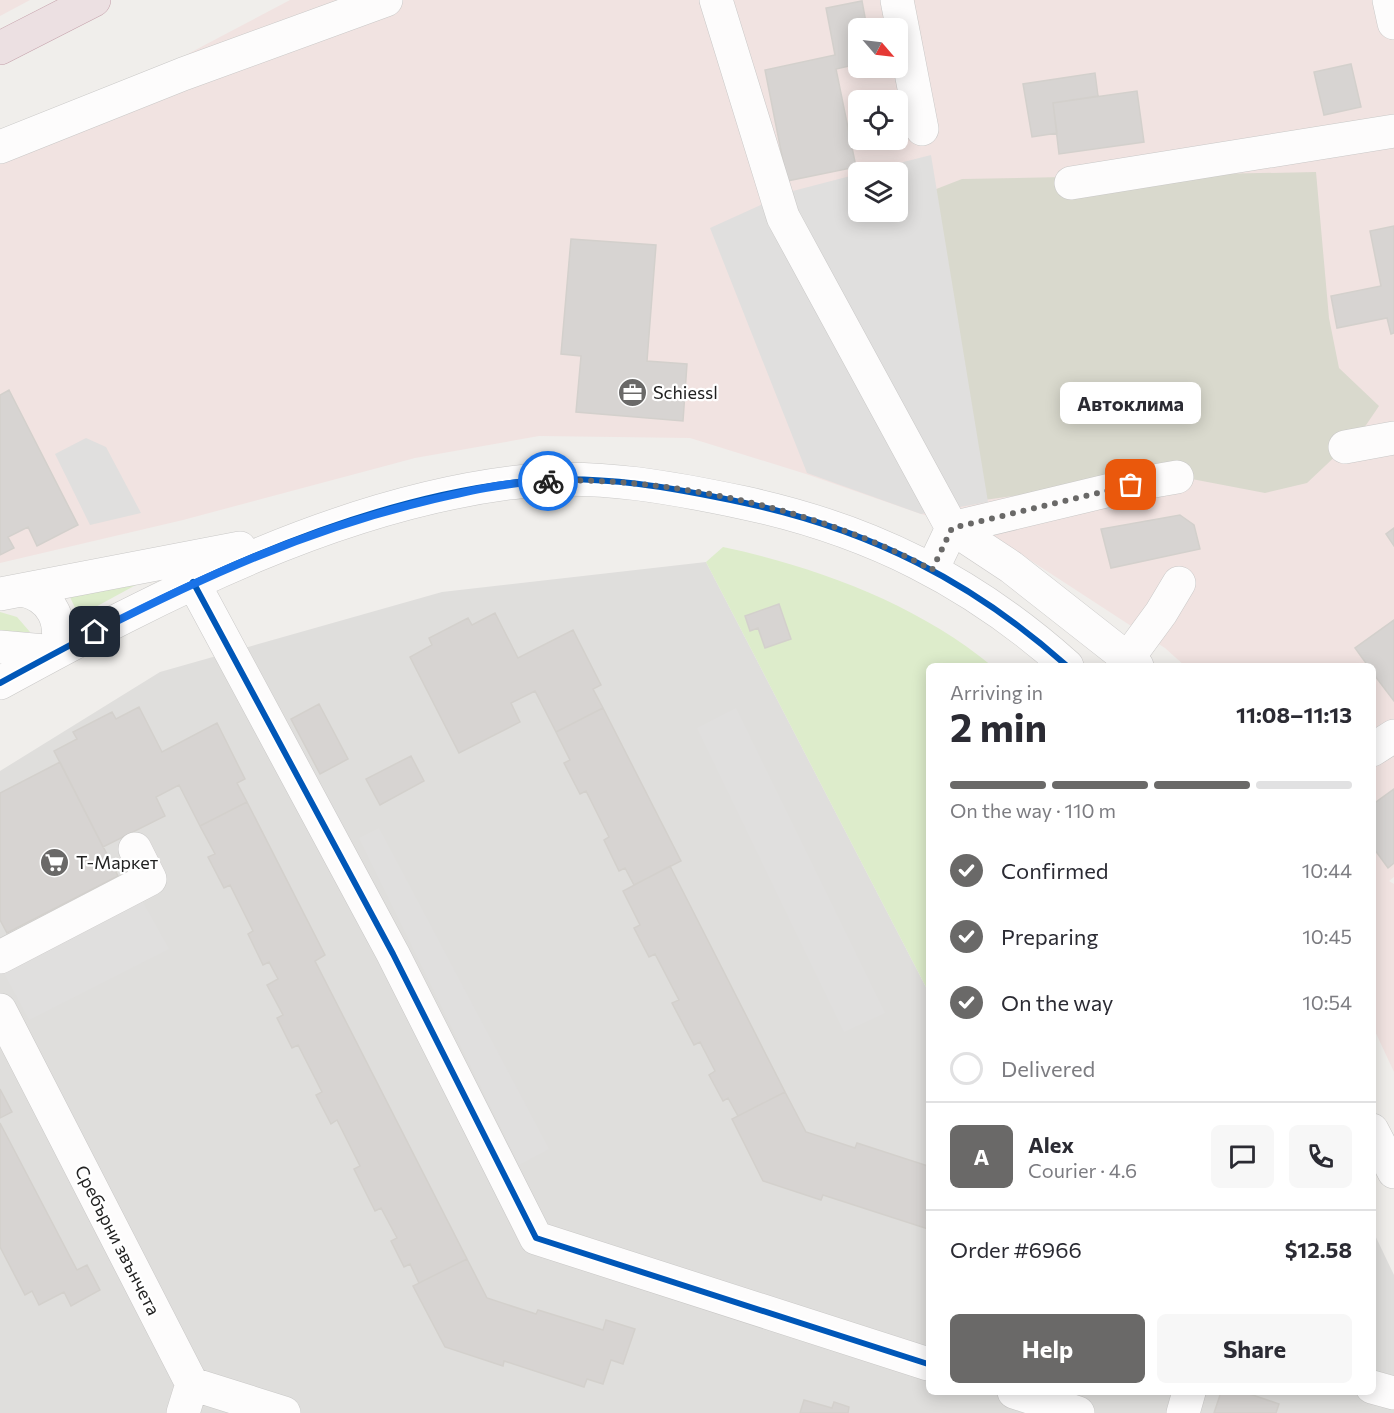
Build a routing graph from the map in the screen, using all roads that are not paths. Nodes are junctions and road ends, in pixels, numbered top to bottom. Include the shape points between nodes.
1 (94, 0) edge
2 (386, 0) edge
3 (716, 0) edge
4 (897, 0) edge
5 (1389, 0) edge
6 (1394, 23) edge
7 (0, 48) edge
8 (922, 129) dead end
9 (1394, 131) edge
10 (0, 147) edge
11 (1071, 183) dead end
12 (1394, 438) edge
13 (1345, 447) dead end
14 (1177, 477) dead end
15 (952, 528) junction
16 (302, 537) junction
17 (932, 570) junction
18 (193, 582) junction
19 (1179, 583) dead end
20 (11, 592) edge
21 (0, 647) edge
22 (56, 652) junction
23 (1132, 662) edge
24 (1063, 663) edge
25 (0, 683) edge
26 (1394, 736) edge
27 (1376, 747) edge
28 (135, 849) dead end
29 (0, 957) edge
30 (0, 1010) edge
31 (1376, 1138) edge
32 (1394, 1172) edge
33 (926, 1363) edge
34 (1376, 1388) edge
35 (1394, 1393) edge
36 (1023, 1395) edge
37 (1188, 1395) edge
38 (188, 1398) edge
39 (284, 1413) edge
40 (1078, 1413) edge
41 (1183, 1413) edge

1 - 7 highway
2 - 10 street via 183,74
3 - 15 street via 783,217
4 - 8 street
5 - 6 street
9 - 11 street
12 - 13 street
14 - 15 street
15 - 17 street
15 - 23 street via 1011,567
16 - 17 street via 462,492 528,481 619,482 682,490 822,522 893,549
16 - 18 street
16 - 20 street
17 - 24 street via 995,608
18 - 22 street
18 - 33 street via 393,954 536,1238
19 - 23 street
20 - 22 street via 34,592 52,607 59,630
21 - 22 street
22 - 25 street
26 - 27 street
28 - 29 street via 150,879
30 - 38 street, Сребърни звънчета
31 - 32 street
34 - 35 street
36 - 40 street
37 - 41 street
38 - 39 street, Сребърни звънчета

